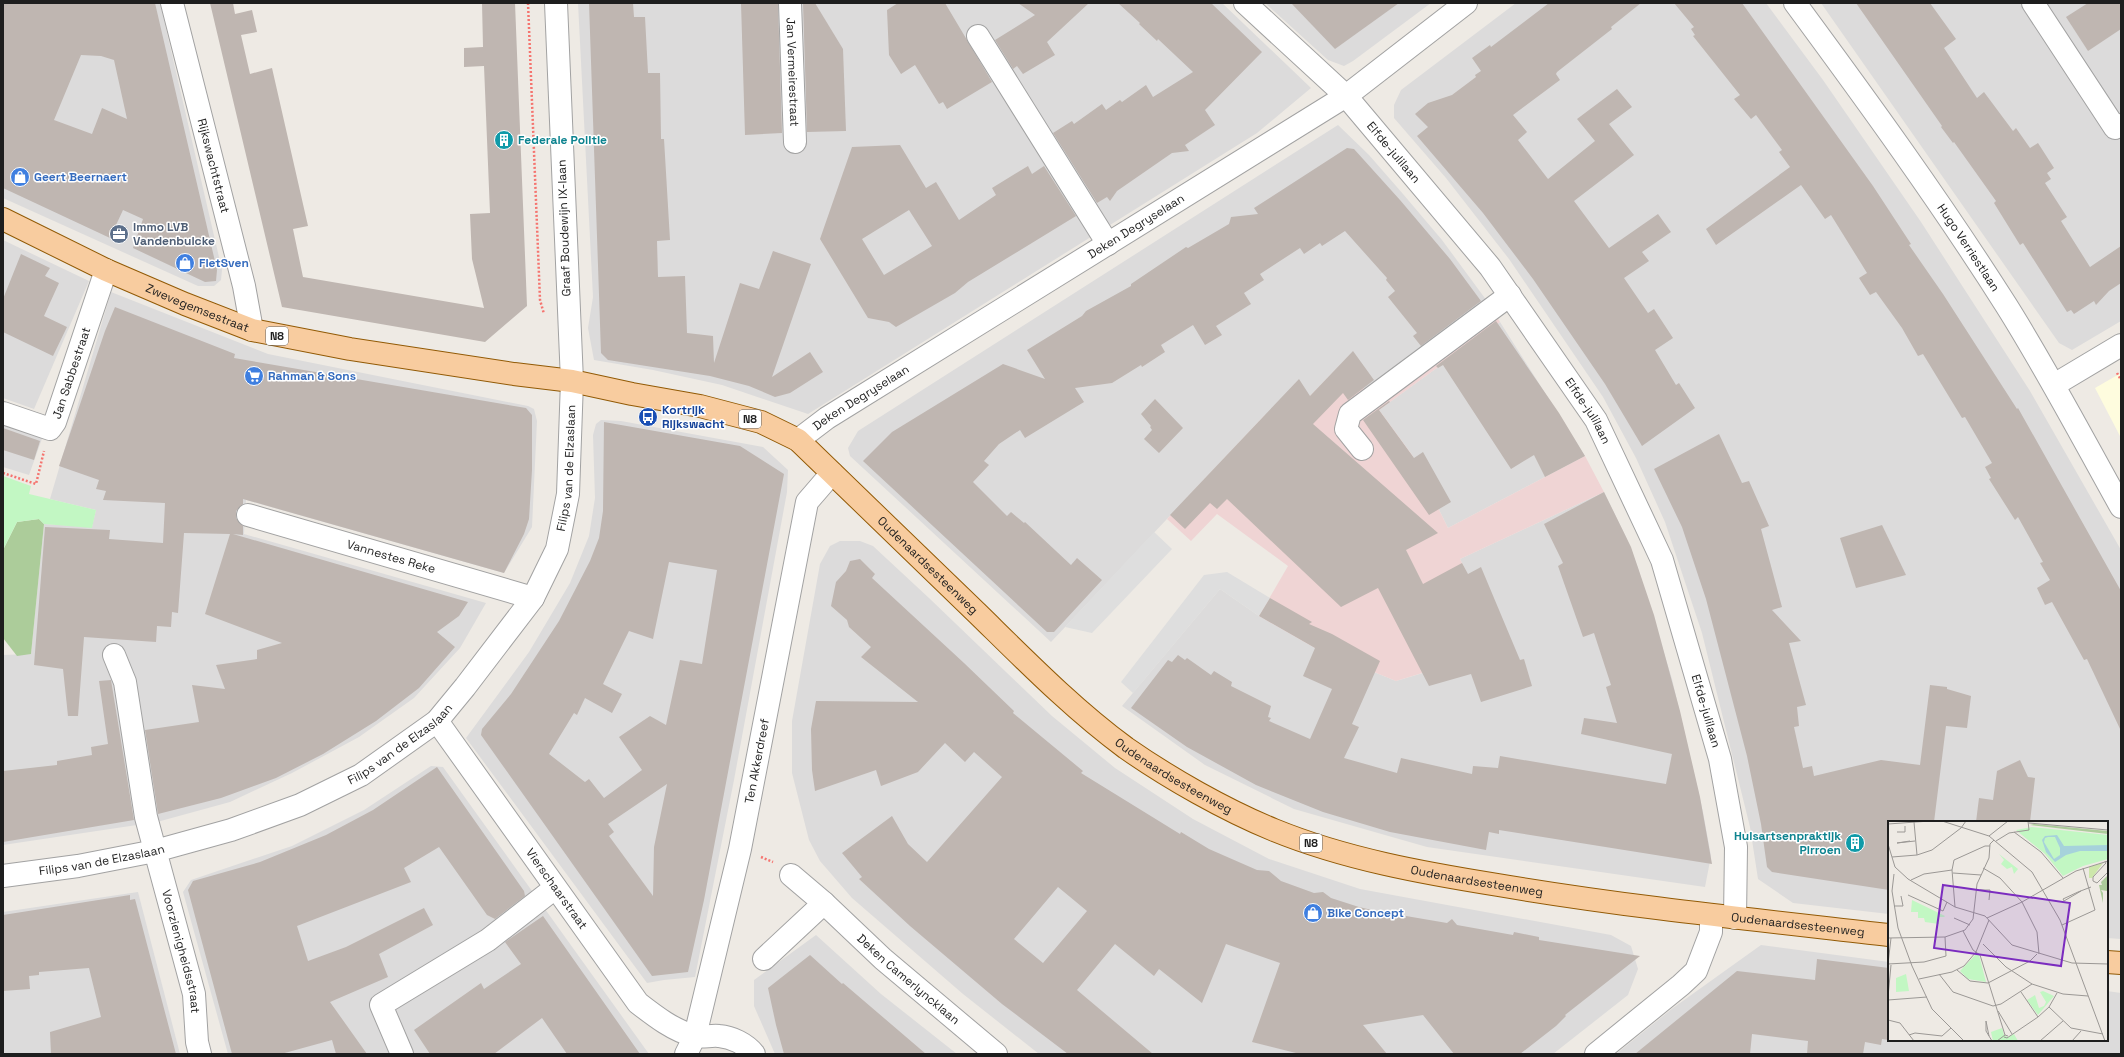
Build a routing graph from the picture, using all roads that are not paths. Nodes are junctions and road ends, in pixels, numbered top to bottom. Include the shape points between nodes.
1 (172, 3) edge
2 (556, 3) edge
3 (790, 3) edge
4 (1245, 3) edge
5 (1466, 3) edge
6 (1795, 3) edge
7 (2033, 3) edge
8 (978, 36) dead end
9 (1346, 96) junction
10 (2121, 125) edge
11 (795, 142) dead end
12 (3, 219) edge
13 (1108, 244) junction
14 (106, 270) junction
15 (1510, 295) junction
16 (252, 330) junction
17 (2121, 345) edge
18 (572, 381) junction
19 (2054, 385) junction
20 (3, 413) edge
21 (798, 440) junction
22 (1362, 449) dead end
23 (832, 473) junction
24 (2121, 506) edge
25 (248, 515) dead end
26 (534, 598) junction
27 (114, 655) dead end
28 (437, 721) junction
29 (155, 851) junction
30 (791, 875) road end
31 (3, 876) edge
32 (555, 888) junction
33 (824, 903) junction
34 (1712, 916) junction
35 (1735, 918) junction
36 (1888, 935) edge
37 (764, 959) dead end
38 (2108, 962) edge
39 (2121, 963) edge
40 (691, 1045) edge
41 (1606, 1051) edge
42 (200, 1054) edge
43 (402, 1054) edge
44 (754, 1054) edge
45 (996, 1054) edge

1 - 16 street, Rijkswachtstraat via 244,286
2 - 18 street, Graaf Boudewijn IX-laan
3 - 11 street, Jan Vermeirestraat
4 - 9 street, Elfde-julilaan
5 - 9 street, Deken Degryselaan
6 - 19 street, Hugo Verriestlaan via 1906,154 2006,305
7 - 10 street via 2115,128
8 - 13 street
9 - 13 street, Deken Degryselaan
9 - 15 street, Elfde-julilaan via 1490,267
12 - 14 main road, Zwevegemsestraat / N8
13 - 21 street, Deken Degryselaan via 822,421
14 - 16 main road, Zwevegemsestraat / N8
14 - 20 street, Jan Sabbestraat via 55,422 50,429
15 - 22 street via 1350,414 1346,429
15 - 35 street, Elfde-julilaan via 1596,420 1662,560 1720,759 1736,847
16 - 18 main road, Zwevegemsestraat / N8 via 350,349
17 - 19 street
18 - 21 main road, Oudenaardsesteenweg / N8 via 718,410 761,422
18 - 26 street, Filips van de Elzaslaan via 568,494 557,549
19 - 24 street, Hugo Verriestlaan
21 - 23 main road, Oudenaardsesteenweg / N8
23 - 34 main road, Oudenaardsesteenweg / N8 via 1014,650 1126,748 1236,812 1312,844 1387,864 1517,888
23 - 40 street, Ten Akkerdreef via 807,502 740,849
25 - 26 street, Vannestes Reke
26 - 28 street, Filips van de Elzaslaan
27 - 29 street, Voorzienigheidsstraat via 125,682 146,817
28 - 29 street, Filips van de Elzaslaan via 361,775 300,805 231,830
28 - 32 street, Vierschaarstraat
29 - 31 street, Filips van de Elzaslaan via 78,866
29 - 42 street, Voorzienigheidsstraat via 194,994
30 - 33 street, Deken Camerlyncklaan
32 - 40 street, Vierschaarstraat via 638,1003
32 - 43 street via 488,940 380,1005
33 - 37 street
33 - 45 street, Deken Camerlyncklaan via 883,959
34 - 35 main road, Oudenaardsesteenweg / N8
34 - 41 street via 1711,932 1696,971
35 - 36 main road, Oudenaardsesteenweg / N8
38 - 39 main road
40 - 44 street via 719,1036 734,1039

